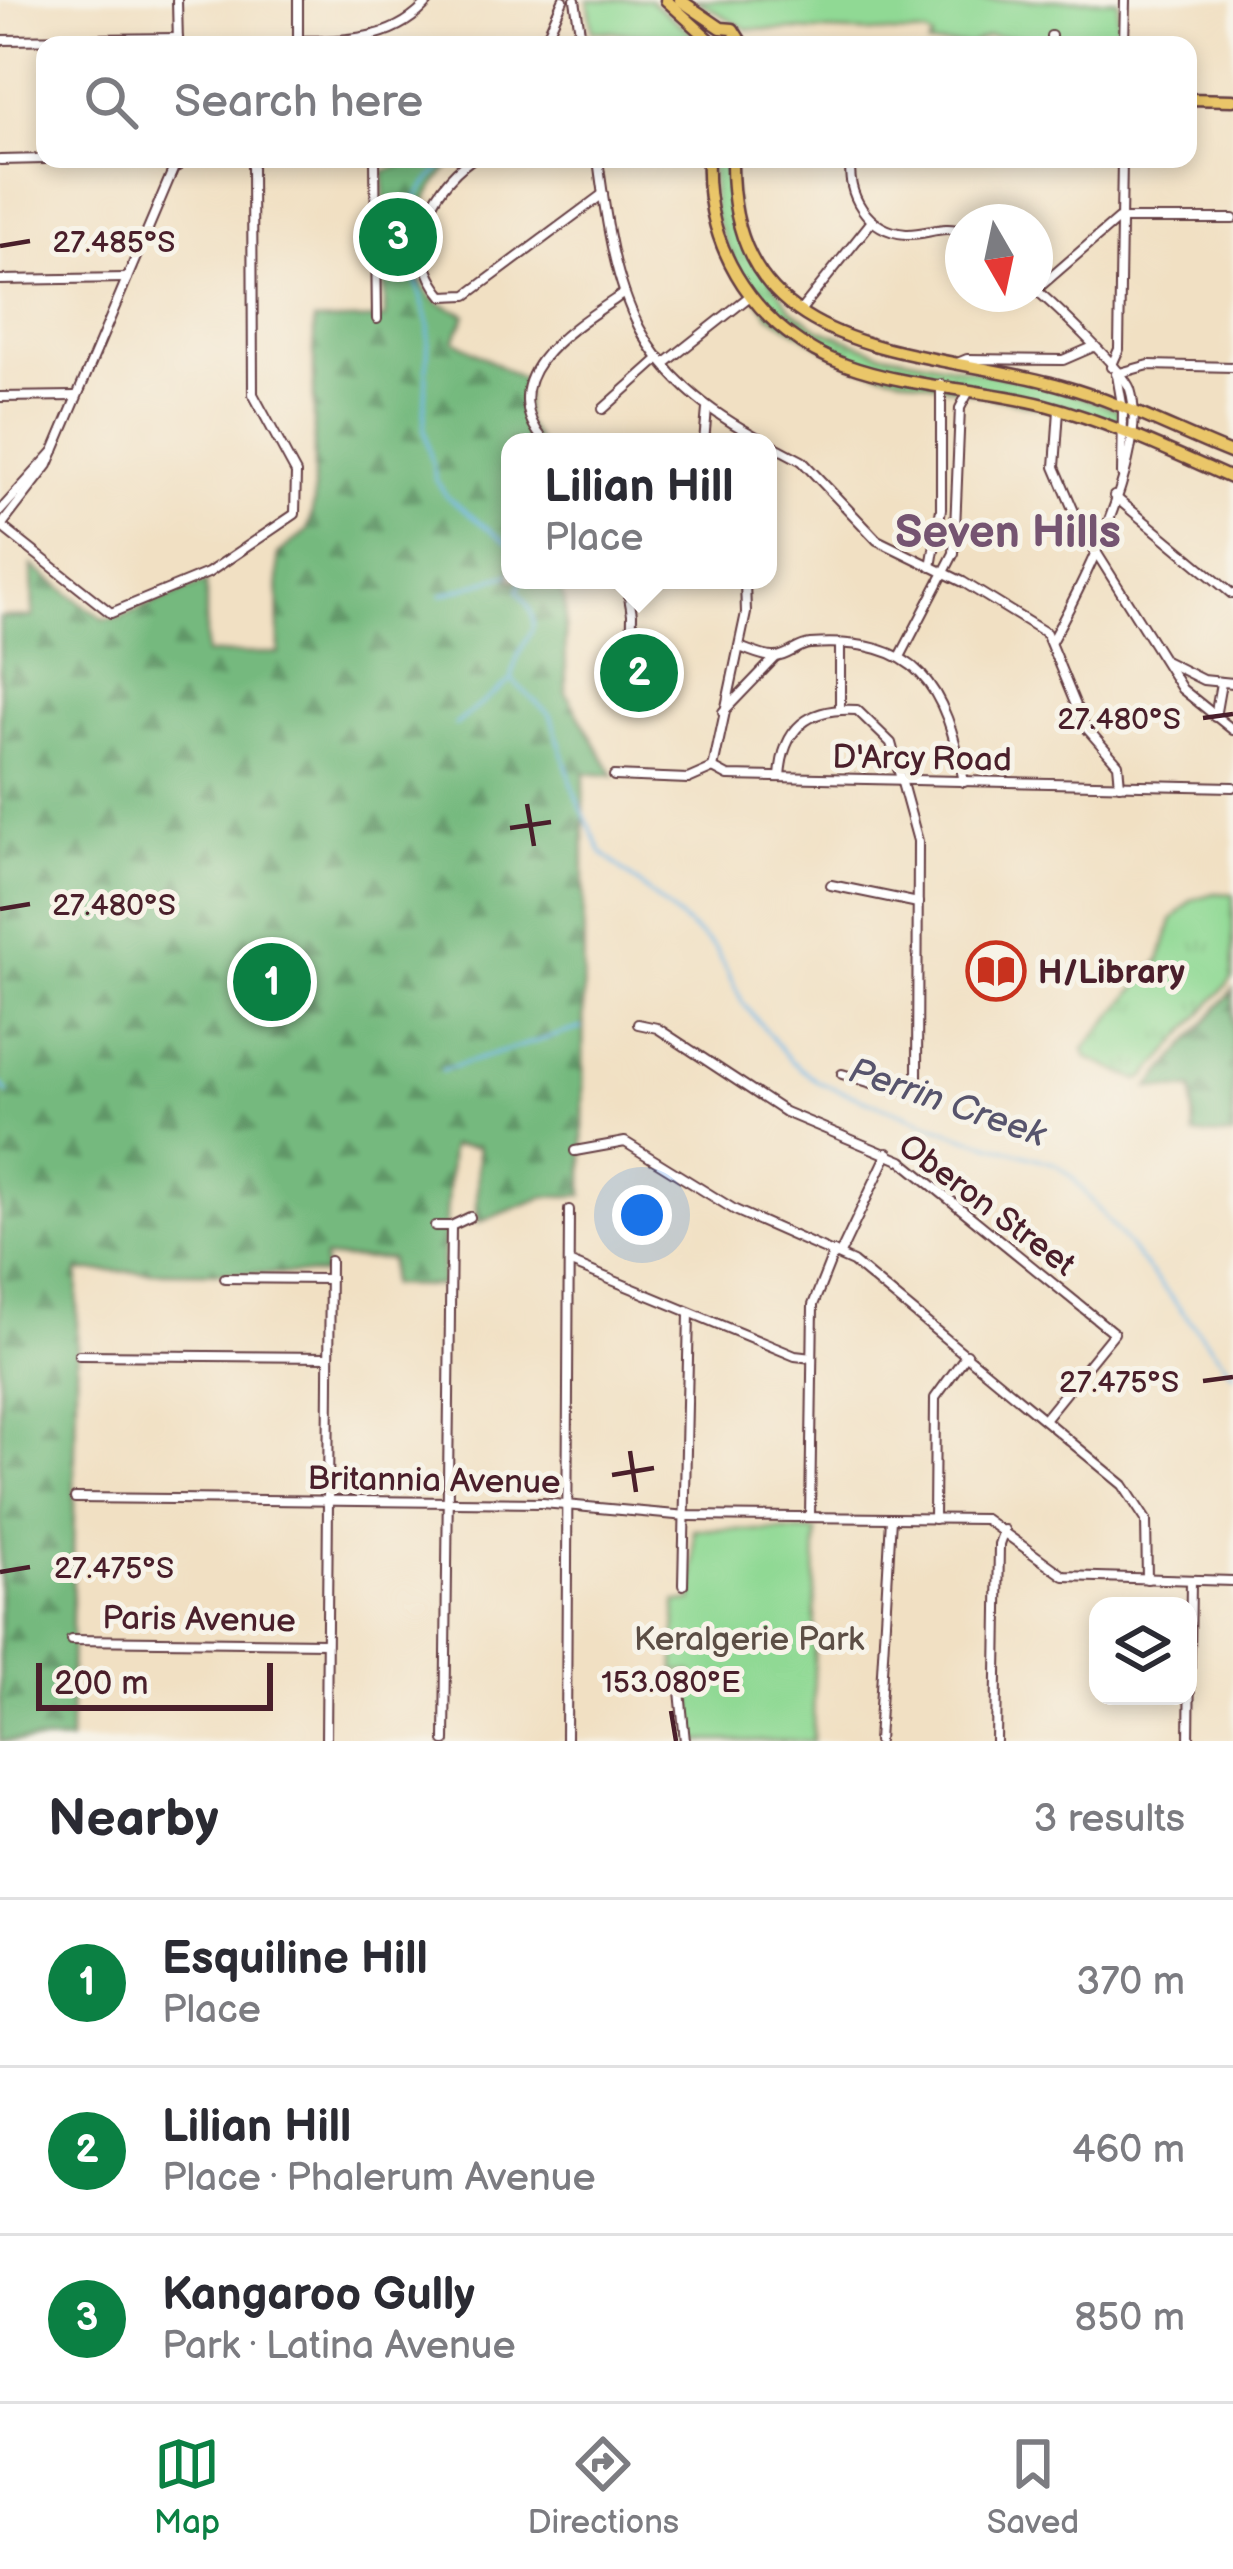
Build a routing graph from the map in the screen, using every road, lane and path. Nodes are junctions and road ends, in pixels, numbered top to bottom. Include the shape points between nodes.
1 (177, 0) edge
2 (298, 0) edge
3 (430, 0) edge
4 (563, 0) edge
5 (575, 0) edge
6 (666, 0) edge
7 (680, 0) edge
8 (1125, 0) edge
9 (721, 28) junction
10 (178, 36) edge
11 (298, 36) edge
12 (377, 36) edge
13 (547, 36) edge
14 (581, 36) edge
15 (705, 36) edge
16 (716, 36) edge
17 (736, 36) edge
18 (1124, 36) edge
19 (0, 40) edge
20 (36, 40) edge
21 (1197, 99) edge
22 (1233, 100) edge
23 (36, 159) edge
24 (0, 160) edge
25 (170, 168) edge
26 (252, 168) edge
27 (375, 168) edge
28 (462, 168) edge
29 (599, 168) edge
30 (709, 168) edge
31 (733, 168) edge
32 (851, 168) edge
33 (1122, 168) edge
34 (603, 194) junction
35 (1120, 218) junction
36 (1233, 219) edge
37 (872, 221) junction
38 (945, 232) edge
39 (1053, 275) edge
40 (127, 278) junction
41 (0, 280) edge
42 (623, 294) junction
43 (750, 296) junction
44 (1053, 307) edge
45 (799, 312) junction
46 (377, 320) dead end
47 (1077, 329) junction
48 (1093, 347) junction
49 (1072, 358) junction
50 (662, 361) junction
51 (954, 364) junction
52 (1233, 368) edge
53 (1114, 371) junction
54 (941, 384) junction
55 (970, 389) junction
56 (77, 396) junction
57 (0, 397) edge
58 (603, 409) dead end
59 (707, 409) junction
60 (1059, 410) junction
61 (1128, 412) junction
62 (540, 433) edge
63 (705, 433) edge
64 (751, 433) edge
65 (1128, 436) junction
66 (777, 447) edge
67 (54, 451) junction
68 (1233, 454) edge
69 (1233, 479) edge
70 (1114, 496) junction
71 (0, 511) edge
72 (1, 526) edge
73 (1094, 547) junction
74 (931, 567) junction
75 (947, 574) junction
76 (628, 589) edge
77 (745, 589) edge
78 (1232, 594) edge
79 (1052, 640) junction
80 (841, 645) junction
81 (739, 647) junction
82 (900, 657) junction
83 (776, 658) junction
84 (1165, 660) junction
85 (631, 682) dead end
86 (1221, 683) junction
87 (1233, 683) edge
88 (840, 709) junction
89 (721, 715) junction
90 (1215, 717) junction
91 (1233, 730) edge
92 (712, 768) junction
93 (614, 776) dead end
94 (780, 777) junction
95 (898, 780) junction
96 (964, 782) junction
97 (1120, 785) junction
98 (1233, 787) edge
99 (831, 886) dead end
100 (918, 903) junction
101 (638, 1024) dead end
102 (842, 1074) dead end
103 (575, 1150) dead end
104 (888, 1153) junction
105 (569, 1210) dead end
106 (470, 1216) dead end
107 (436, 1226) dead end
108 (451, 1226) junction
109 (837, 1253) junction
110 (330, 1261) dead end
111 (571, 1264) junction
112 (225, 1278) dead end
113 (330, 1279) junction
114 (689, 1313) junction
115 (79, 1354) dead end
116 (967, 1354) junction
117 (329, 1358) junction
118 (812, 1358) junction
119 (1045, 1418) junction
120 (75, 1498) dead end
121 (329, 1500) junction
122 (448, 1502) junction
123 (568, 1505) junction
124 (687, 1516) junction
125 (811, 1517) junction
126 (891, 1518) junction
127 (934, 1519) junction
128 (1004, 1530) junction
129 (1147, 1579) junction
130 (1191, 1580) junction
131 (1233, 1580) edge
132 (683, 1585) dead end
133 (71, 1640) dead end
134 (326, 1643) junction
135 (679, 1681) dead end
136 (326, 1741) edge
137 (446, 1741) edge
138 (566, 1741) edge
139 (685, 1741) edge
140 (878, 1741) edge
141 (996, 1741) edge
142 (1189, 1741) edge

1 - 10 street
2 - 11 street
3 - 12 street
4 - 13 street
5 - 14 street
6 - 15 main road
7 - 9 main road
8 - 18 street
9 - 16 main road
9 - 17 main road
19 - 20 street
21 - 22 main road
23 - 24 street
25 - 40 street
26 - 72 street via 253,394 296,472 299,503 290,520 231,560 111,613
27 - 46 street
28 - 34 street via 436,190 423,234 437,290 461,299
29 - 34 street
30 - 43 main road via 712,217
31 - 45 main road via 744,241
32 - 37 street via 850,186
33 - 35 street
34 - 42 street
35 - 36 street
35 - 39 street
35 - 53 street
37 - 38 street via 898,233
37 - 45 street
40 - 41 street
40 - 56 street
42 - 50 street
42 - 62 street via 534,368 526,407
43 - 50 street
43 - 54 main road via 775,324 824,356
44 - 47 street
45 - 51 main road via 861,345
47 - 48 street
47 - 49 street
48 - 49 street
48 - 53 street
49 - 51 street
50 - 58 street
50 - 59 street
51 - 61 main road via 1060,386
52 - 53 street
53 - 61 street
54 - 55 main road
54 - 74 street via 941,509
55 - 60 main road
55 - 75 street via 960,404 960,508
56 - 57 street
56 - 67 street
59 - 63 street
59 - 64 street
60 - 65 main road
60 - 73 street via 1055,467
61 - 65 street
61 - 68 main road
65 - 69 main road
65 - 70 street
66 - 74 street via 802,461 868,533
67 - 71 street
67 - 72 street
70 - 73 street
70 - 78 street
73 - 79 street
73 - 84 street
74 - 75 street
75 - 79 street
75 - 82 street
76 - 85 street
77 - 81 street
79 - 97 street via 1084,725 1118,764
80 - 82 street
80 - 83 street via 803,645
80 - 88 street
81 - 83 street
81 - 89 street
82 - 96 street via 947,710
83 - 89 street
84 - 86 street
84 - 90 street via 1187,696
86 - 87 street
86 - 90 street
88 - 94 street via 799,722
88 - 95 street via 876,723 891,743
89 - 92 street
90 - 91 street
92 - 93 street, D'Arcy Road via 688,779
92 - 94 street, D'Arcy Road
94 - 95 street, D'Arcy Road
95 - 96 street, D'Arcy Road
95 - 100 street via 919,841
96 - 97 street, D'Arcy Road
97 - 98 street, D'Arcy Road
99 - 100 street
100 - 102 street via 915,1084 896,1090
101 - 104 street, Oberon Street via 657,1028 785,1112
103 - 109 street via 625,1142 735,1210
104 - 109 street
104 - 119 street, Oberon Street via 1114,1333
105 - 111 street
106 - 108 street
107 - 108 street
108 - 122 street
109 - 116 street
109 - 118 street via 813,1305
110 - 113 street
111 - 114 street
111 - 123 street
112 - 113 street
113 - 117 street
114 - 118 street
114 - 124 street
115 - 117 street
116 - 119 street
116 - 127 street via 935,1398
117 - 121 street
118 - 125 street
119 - 129 street via 1142,1509
120 - 121 street, Britannia Avenue
121 - 122 street, Britannia Avenue
121 - 134 street
122 - 123 street, Britannia Avenue
122 - 137 street
123 - 124 street, Britannia Avenue
123 - 138 street
124 - 125 street, Britannia Avenue
124 - 132 street
125 - 126 street, Britannia Avenue
126 - 127 street, Britannia Avenue
126 - 140 street
127 - 128 street, Britannia Avenue via 985,1520
128 - 129 street via 1064,1576
128 - 141 street
129 - 130 street
130 - 131 street
130 - 142 street
133 - 134 street, Paris Avenue
134 - 136 street
135 - 139 street

